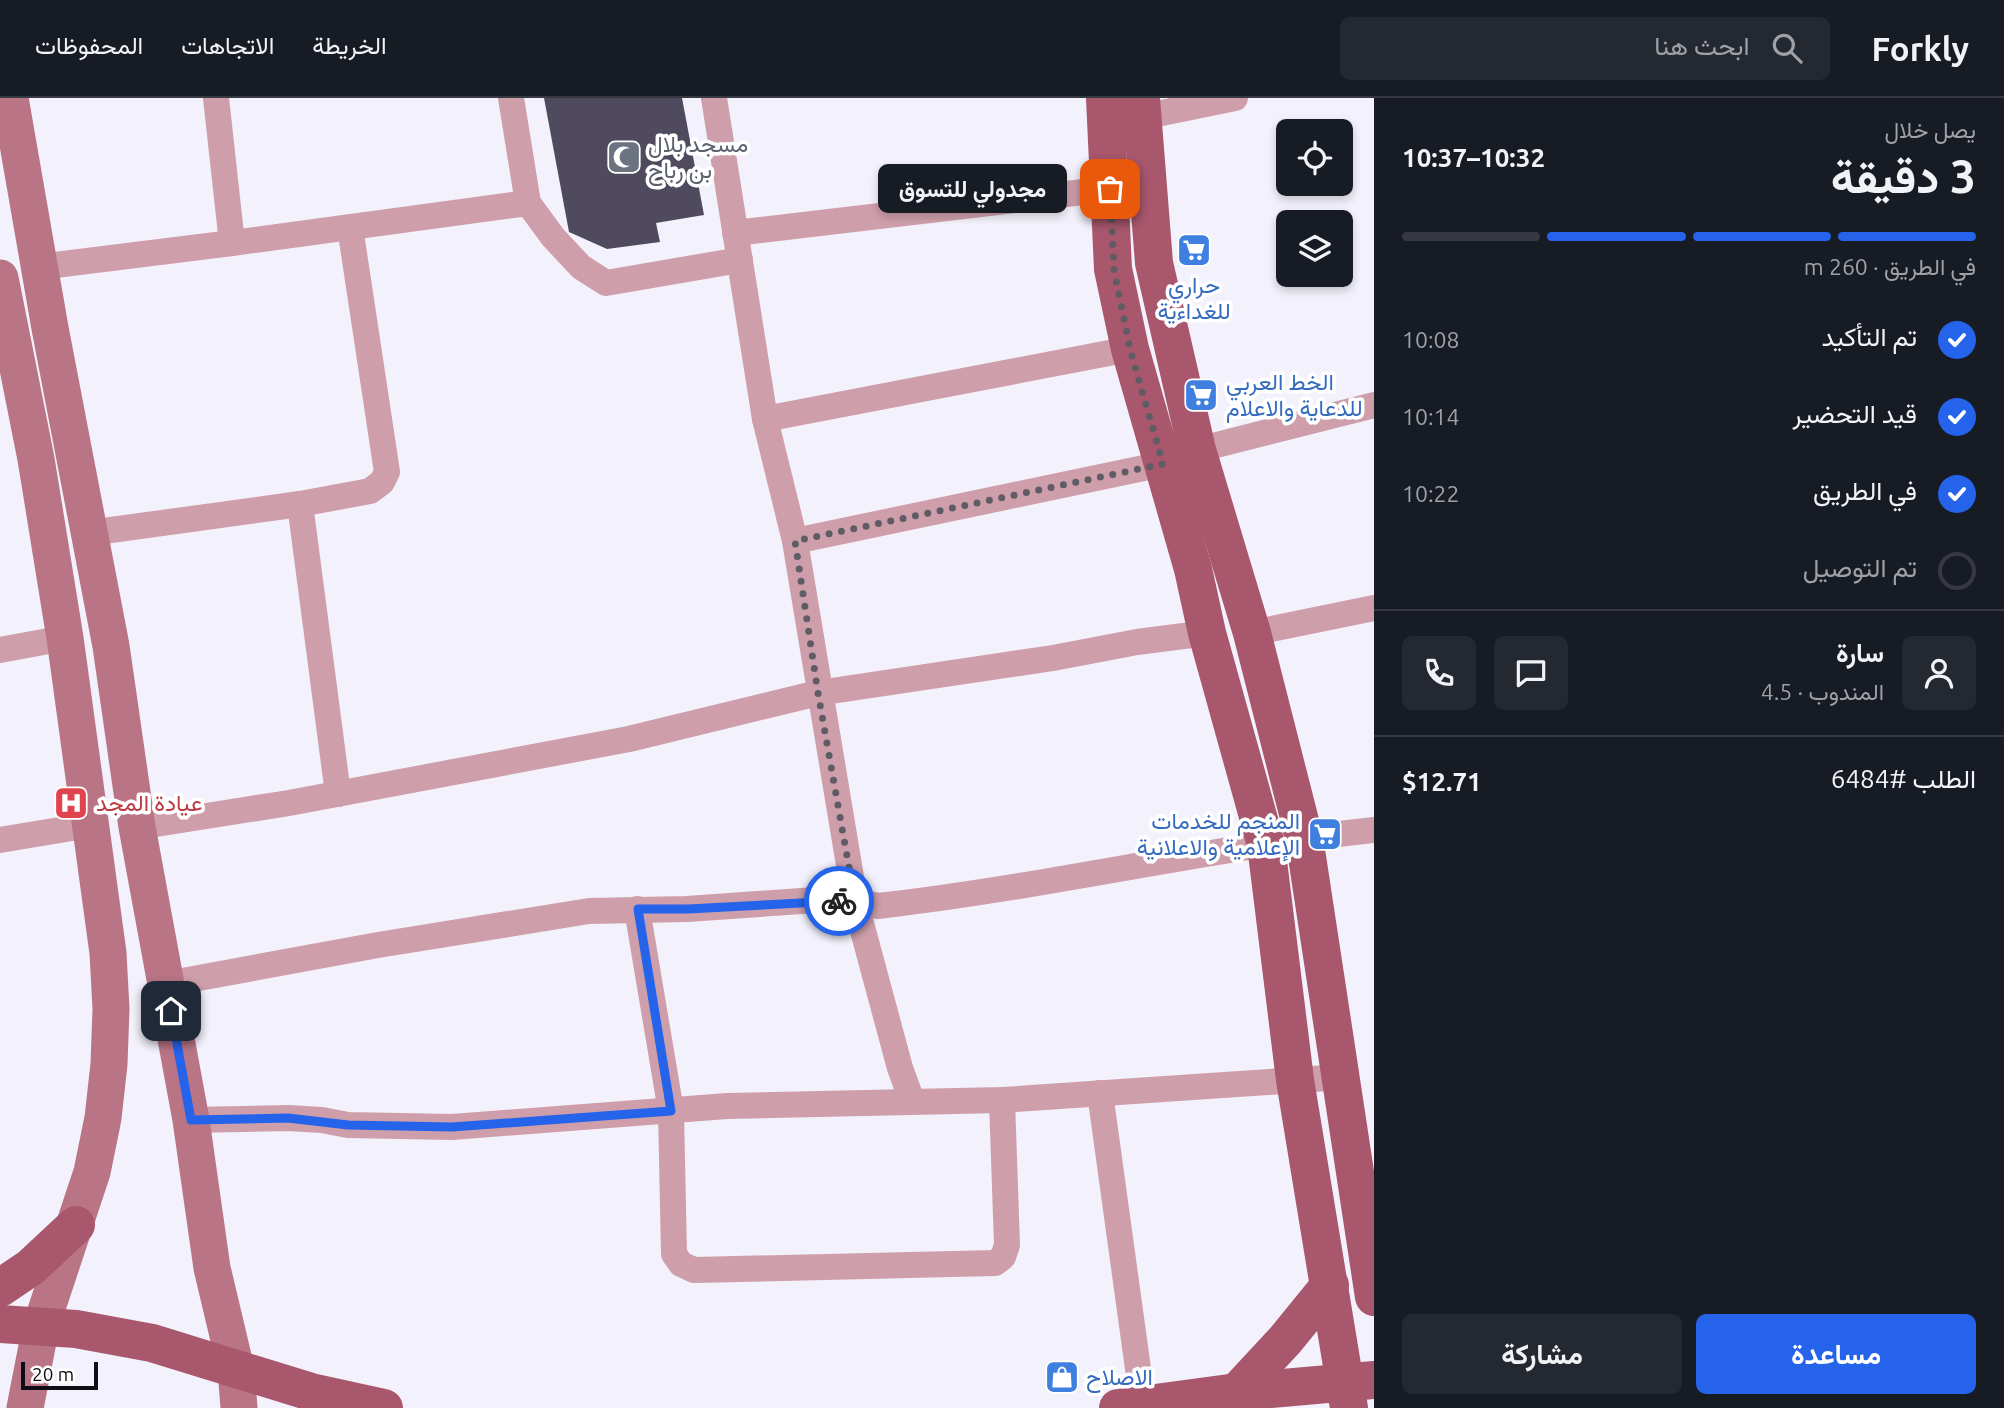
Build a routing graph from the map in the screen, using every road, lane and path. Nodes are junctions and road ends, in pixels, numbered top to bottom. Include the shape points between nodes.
1 (10, 98) edge
2 (216, 98) edge
3 (511, 98) edge
4 (714, 98) edge
5 (1105, 98) edge
6 (1235, 98) edge
7 (1141, 107) edge
8 (1110, 189) junction
9 (528, 203) junction
10 (350, 227) junction
11 (735, 233) junction
12 (232, 243) junction
13 (740, 260) junction
14 (39, 267) junction
15 (0, 278) edge
16 (50, 327) junction
17 (5, 335) edge
18 (1130, 349) junction
19 (1374, 405) edge
20 (765, 419) junction
21 (1180, 457) junction
22 (300, 504) junction
23 (89, 533) junction
24 (795, 541) junction
25 (1374, 608) edge
26 (1207, 633) junction
27 (1252, 633) junction
28 (65, 638) junction
29 (0, 650) edge
30 (818, 693) junction
31 (338, 794) junction
32 (90, 825) junction
33 (137, 827) junction
34 (1374, 830) edge
35 (1304, 837) junction
36 (0, 840) edge
37 (1266, 845) junction
38 (855, 901) junction
39 (638, 909) junction
40 (166, 984) junction
41 (1342, 1077) junction
42 (1295, 1080) junction
43 (1100, 1093) junction
44 (1002, 1100) junction
45 (912, 1101) junction
46 (671, 1111) junction
47 (191, 1120) junction
48 (1365, 1175) edge
49 (76, 1225) junction
50 (1372, 1281) edge
51 (1329, 1286) junction
52 (0, 1288) edge
53 (0, 1324) edge
54 (41, 1326) junction
55 (236, 1369) junction
56 (1356, 1390) edge
57 (1237, 1392) junction
58 (1130, 1407) edge
59 (25, 1408) edge
60 (239, 1408) edge
61 (384, 1408) edge

1 - 14 main road
2 - 12 street
3 - 9 street
4 - 11 street
5 - 8 main road
6 - 7 street
7 - 21 main road via 1154,263
8 - 11 street
8 - 18 main road via 1114,270
9 - 10 street
9 - 13 street via 581,267 606,283
10 - 12 street
10 - 22 street via 387,472 370,491
11 - 13 street
12 - 14 street
13 - 20 street
14 - 16 main road
15 - 17 main road
16 - 17 street
16 - 23 main road
17 - 28 main road via 36,459
18 - 20 street
18 - 21 main road
19 - 21 street
20 - 24 street
21 - 24 street
21 - 26 main road via 1193,569
21 - 27 main road
22 - 23 street
22 - 31 street
23 - 33 main road via 111,646
24 - 30 street
25 - 27 street
26 - 30 street
26 - 37 main road
27 - 35 main road
28 - 29 street
28 - 32 main road
30 - 31 street via 629,739
30 - 38 street
31 - 33 street
32 - 36 street
32 - 49 main road via 108,953 110,1050 103,1118
33 - 40 main road
34 - 35 street
35 - 37 street
35 - 41 main road
37 - 38 street via 915,902 878,906
37 - 42 main road
38 - 39 street
38 - 45 street
39 - 40 street via 589,911 494,926
39 - 46 street
40 - 47 main road
41 - 42 street
41 - 48 main road
42 - 43 street
42 - 51 main road
43 - 44 street
43 - 58 street
44 - 45 street
44 - 46 street via 1007,1245 995,1263 694,1270 681,1264 674,1254
45 - 46 street
46 - 47 street via 452,1127 348,1125 288,1118
47 - 55 main road via 212,1268
48 - 50 main road
49 - 52 main road via 31,1267
49 - 54 main road
51 - 56 main road
51 - 57 main road
53 - 54 main road
54 - 55 main road via 152,1342
54 - 59 main road
55 - 60 main road
55 - 61 main road
56 - 57 main road
57 - 58 main road

